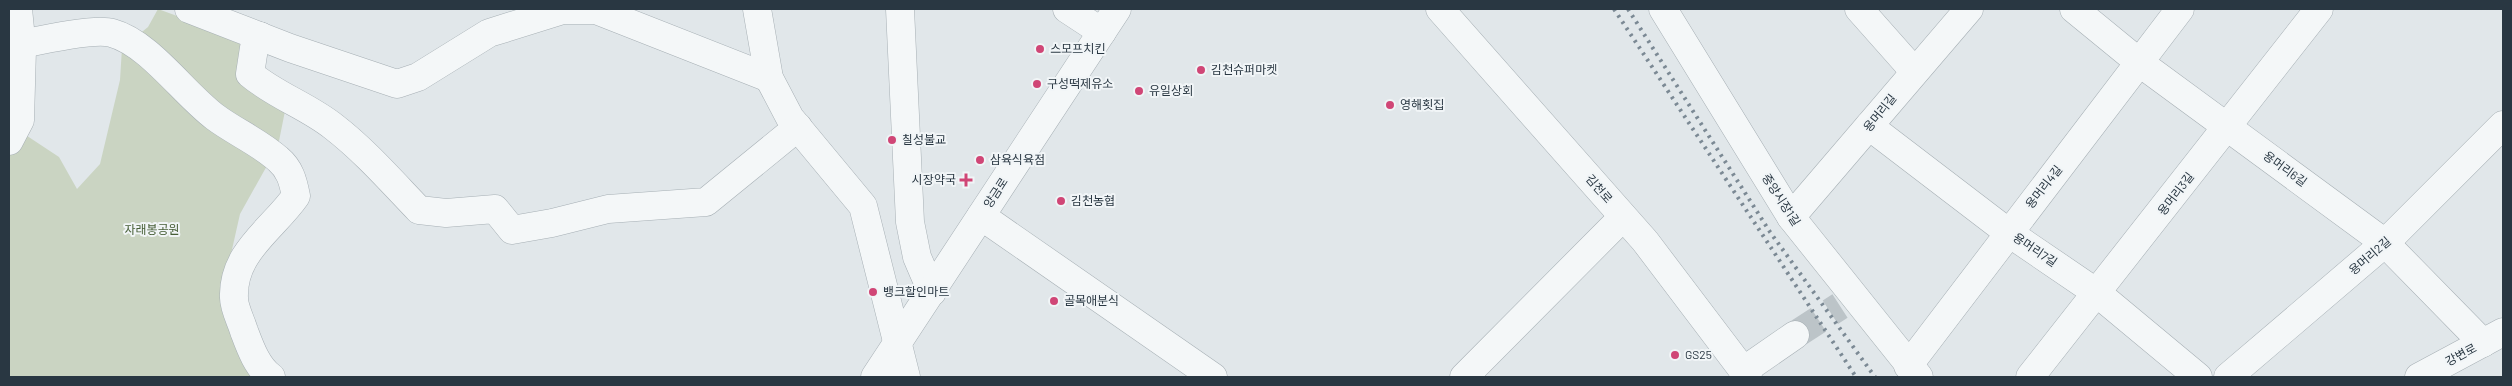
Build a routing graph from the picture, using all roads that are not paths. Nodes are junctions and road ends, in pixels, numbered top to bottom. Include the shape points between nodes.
1 (18, 9) edge
2 (188, 9) edge
3 (757, 9) edge
4 (900, 9) edge
5 (1067, 9) edge
6 (1117, 9) edge
7 (1440, 9) edge
8 (1663, 9) edge
9 (1859, 9) edge
10 (1969, 9) edge
11 (2074, 9) edge
12 (2180, 9) edge
13 (2320, 9) edge
14 (234, 17) edge
15 (1102, 32) junction
16 (260, 36) junction
17 (22, 44) junction
18 (2140, 63) junction
19 (1914, 71) junction
20 (769, 78) junction
21 (2503, 125) edge
22 (1869, 126) junction
23 (798, 127) junction
24 (2228, 127) junction
25 (9, 141) edge
26 (981, 216) junction
27 (1623, 217) junction
28 (1791, 217) junction
29 (2009, 233) junction
30 (2385, 243) junction
31 (932, 292) junction
32 (2097, 293) junction
33 (1795, 335) tunnel mouth
34 (2493, 337) edge
35 (898, 344) junction
36 (1913, 372) edge
37 (1746, 374) edge
38 (271, 377) edge
39 (875, 377) edge
40 (906, 377) edge
41 (1213, 377) edge
42 (1464, 377) edge
43 (2030, 377) edge
44 (2198, 377) edge
45 (2228, 377) edge
46 (2419, 377) edge

1 - 17 street
2 - 14 street
3 - 20 street
4 - 31 street via 910,222 917,257
5 - 15 street
6 - 15 street, 양금로
7 - 27 street, 김천로
8 - 28 street, 중앙시장1길
9 - 19 street
10 - 19 street, 용머리길
11 - 18 street, 용머리6길
12 - 18 street, 용머리4길
13 - 24 street, 용머리3길
14 - 16 street
15 - 26 street, 양금로
16 - 20 street via 397,84 418,77 489,33 563,10 596,10
16 - 23 street via 254,48 250,74 268,89 296,101 334,127 390,178 418,210 446,213 495,209 512,230 608,209 706,202
17 - 25 street via 20,120
17 - 38 street via 111,32 129,40 214,117 278,159 292,175 296,196 250,248 237,270 234,299 249,344 264,372
18 - 24 street, 용머리6길
18 - 29 street, 용머리4길
19 - 22 street, 용머리길
20 - 23 street
21 - 30 street, 용머리2길
22 - 28 street, 용머리길
22 - 29 street, 용머리7길
23 - 35 street via 863,206
24 - 30 street, 용머리6길
24 - 32 street, 용머리3길
26 - 31 street, 양금로
26 - 41 street
27 - 37 street, 김천로 via 1645,241
27 - 42 street
28 - 36 street, 중앙시장1길 via 1846,301
29 - 32 street, 용머리7길
29 - 36 street, 용머리4길
30 - 34 street, 용머리6길
30 - 45 street, 용머리2길
31 - 35 street, 양금로
32 - 43 street, 용머리3길
32 - 44 street, 용머리7길
33 - 37 street
34 - 46 street, 강변로
35 - 39 street, 양금로
35 - 40 street

